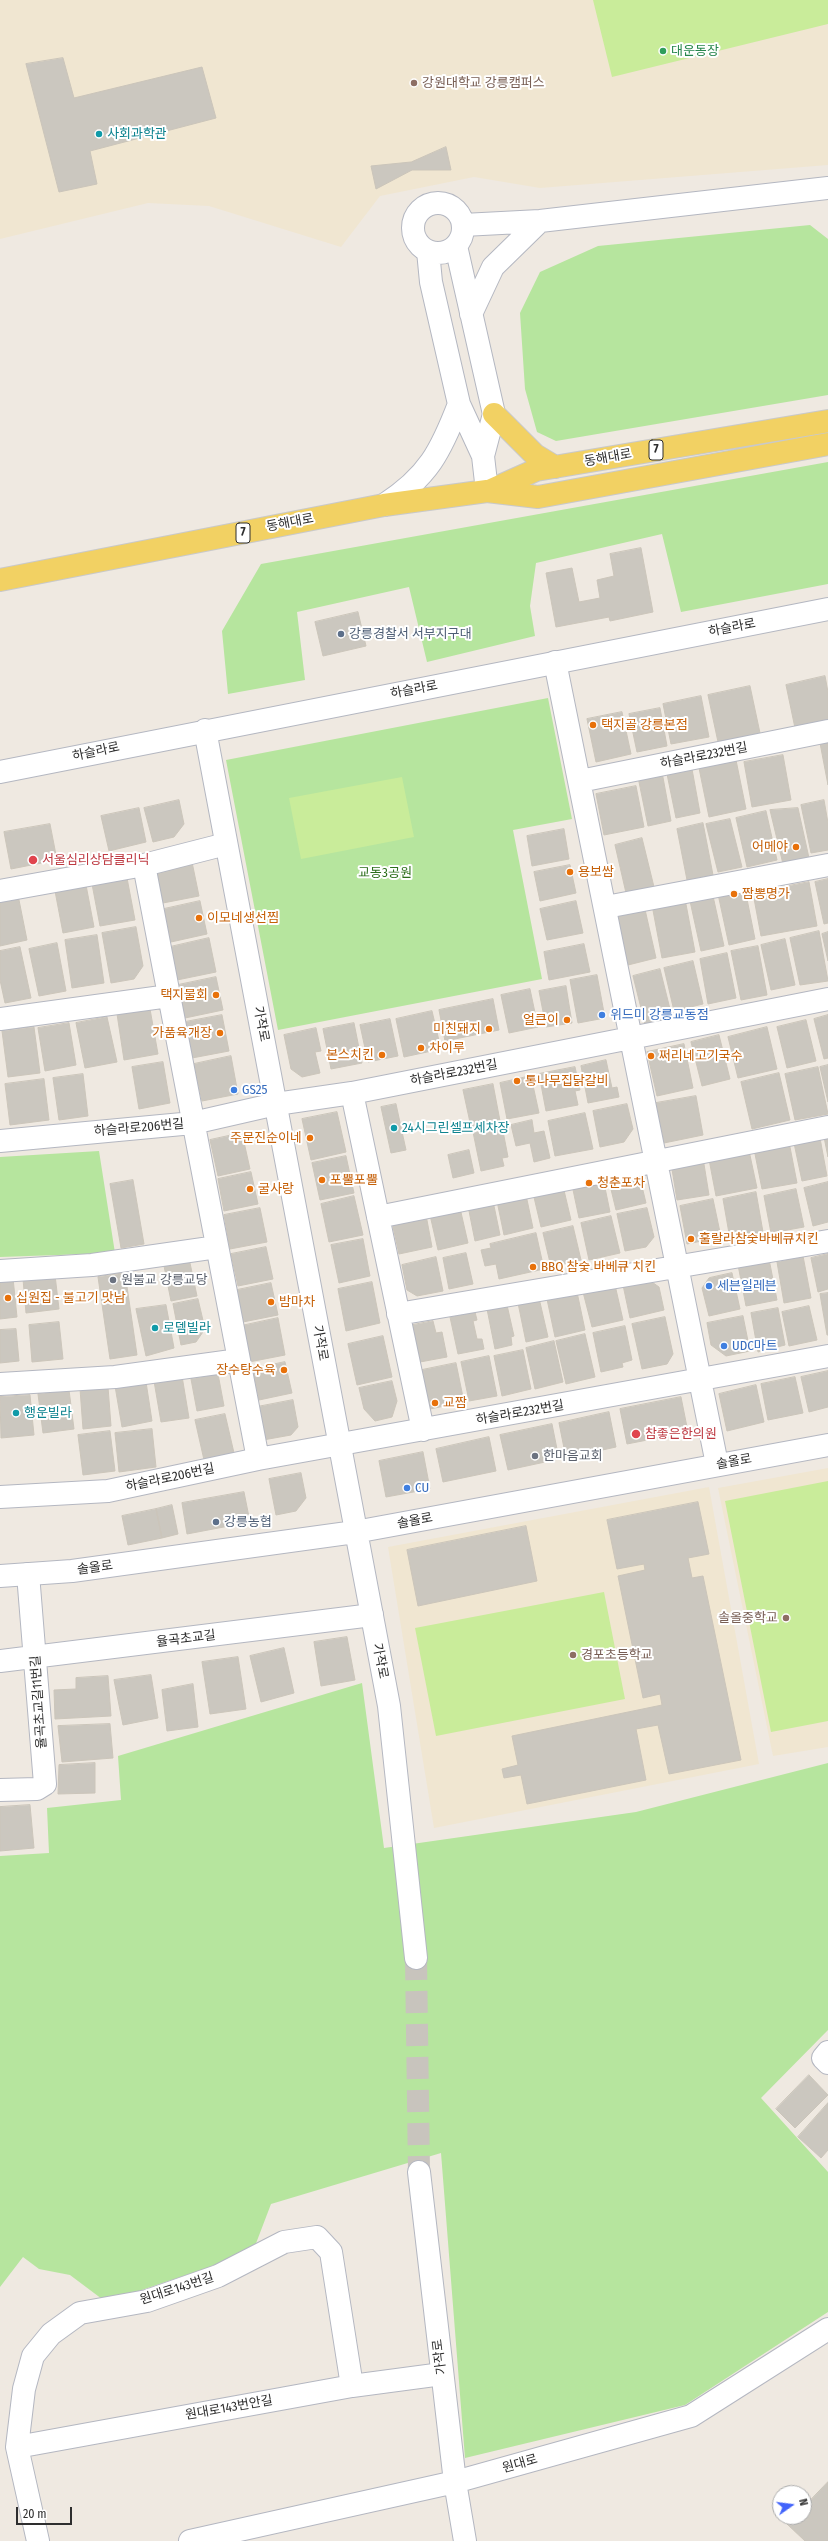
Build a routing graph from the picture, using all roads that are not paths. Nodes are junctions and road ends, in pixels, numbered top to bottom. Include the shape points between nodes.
1 (824, 192) edge
2 (540, 221) junction
3 (463, 225) junction
4 (456, 246) junction
5 (428, 251) junction
6 (471, 314) junction
7 (459, 404) junction
8 (494, 414) junction
9 (828, 421) edge
10 (828, 444) edge
11 (483, 456) junction
12 (556, 467) junction
13 (487, 491) junction
14 (384, 505) junction
15 (0, 580) edge
16 (828, 609) edge
17 (556, 662) junction
18 (205, 730) junction
19 (828, 731) edge
20 (0, 772) edge
21 (580, 781) junction
22 (226, 844) junction
23 (144, 865) junction
24 (828, 865) edge
25 (0, 891) edge
26 (606, 907) junction
27 (169, 996) junction
28 (828, 999) edge
29 (0, 1018) edge
30 (632, 1038) junction
31 (352, 1093) junction
32 (276, 1104) junction
33 (193, 1124) junction
34 (828, 1127) edge
35 (0, 1141) edge
36 (657, 1161) junction
37 (378, 1217) junction
38 (828, 1241) edge
39 (217, 1247) junction
40 (678, 1266) junction
41 (0, 1271) edge
42 (398, 1314) junction
43 (828, 1356) edge
44 (238, 1360) junction
45 (702, 1380) junction
46 (0, 1384) edge
47 (423, 1430) junction
48 (828, 1445) edge
49 (338, 1446) junction
50 (258, 1459) junction
51 (717, 1464) junction
52 (0, 1497) edge
53 (355, 1532) junction
54 (28, 1574) junction
55 (0, 1576) edge
56 (372, 1615) junction
57 (36, 1656) junction
58 (0, 1660) edge
59 (0, 1790) edge
60 (416, 1958) tunnel mouth
61 (828, 2052) edge
62 (828, 2063) edge
63 (419, 2172) tunnel mouth
64 (828, 2329) edge
65 (442, 2374) junction
66 (352, 2386) junction
67 (17, 2447) junction
68 (455, 2482) junction
69 (38, 2541) edge
70 (190, 2541) edge
71 (464, 2541) edge

1 - 2 street
2 - 3 street
2 - 6 street via 493,266
3 - 4 street
3 - 5 street via 456,211 443,203 428,205 422,209 414,221 413,229 417,242
4 - 5 street via 442,253
4 - 6 street
5 - 7 street via 431,282
6 - 8 street
7 - 11 street
7 - 14 street via 445,440 424,474
8 - 11 street
8 - 12 main road via 535,455
9 - 12 main road, 동해대로 / 7
10 - 13 main road, 동해대로 / 7 via 538,497
11 - 13 street
12 - 13 main road, 동해대로 / 7 via 536,470
13 - 14 main road, 동해대로 / 7
14 - 15 main road, 동해대로 / 7
16 - 17 street, 하슬라로
17 - 18 street, 하슬라로
17 - 21 street
18 - 20 street, 하슬라로
18 - 22 street, 가작로
19 - 21 street, 하슬라로232번길
21 - 26 street
22 - 23 street
22 - 32 street, 가작로
23 - 25 street
23 - 27 street
24 - 26 street
26 - 30 street
27 - 29 street
27 - 33 street
28 - 30 street, 하슬라로232번길
30 - 31 street, 하슬라로232번길
30 - 36 street
31 - 32 street, 하슬라로232번길
31 - 37 street
32 - 33 street, 하슬라로206번길
32 - 49 street, 가작로
33 - 35 street, 하슬라로206번길
33 - 39 street
34 - 36 street
36 - 37 street
36 - 40 street
37 - 42 street
38 - 40 street
39 - 41 street via 92,1265
39 - 44 street
40 - 42 street
40 - 45 street
42 - 47 street
43 - 45 street, 하슬라로232번길
44 - 46 street via 115,1376
44 - 50 street
45 - 47 street, 하슬라로232번길
45 - 51 street
47 - 49 street, 하슬라로232번길
48 - 51 street, 솔올로
49 - 50 street, 하슬라로206번길
49 - 53 street, 가작로
50 - 52 street, 하슬라로206번길 via 108,1491
51 - 53 street, 솔올로
53 - 54 street, 솔올로 via 72,1571
53 - 56 street, 가작로
54 - 55 street, 솔올로
54 - 57 street, 율곡초교길11번길
56 - 57 street, 율곡초교길
56 - 60 street, 가작로 via 389,1706
57 - 58 street, 율곡초교길
57 - 59 street, 율곡초교길11번길 via 45,1784 37,1789
61 - 62 street via 823,2058
63 - 65 street, 가작로
64 - 68 street, 원대로 via 692,2416
65 - 66 street, 원대로143번안길
65 - 68 street, 가작로
66 - 67 street, 원대로143번안길
66 - 67 street, 원대로143번길 via 331,2252 317,2238 284,2242 218,2276 147,2301 80,2313 51,2334 33,2356 24,2389
67 - 69 street, 원대로143번길
68 - 70 street, 원대로
68 - 71 street, 가작로

